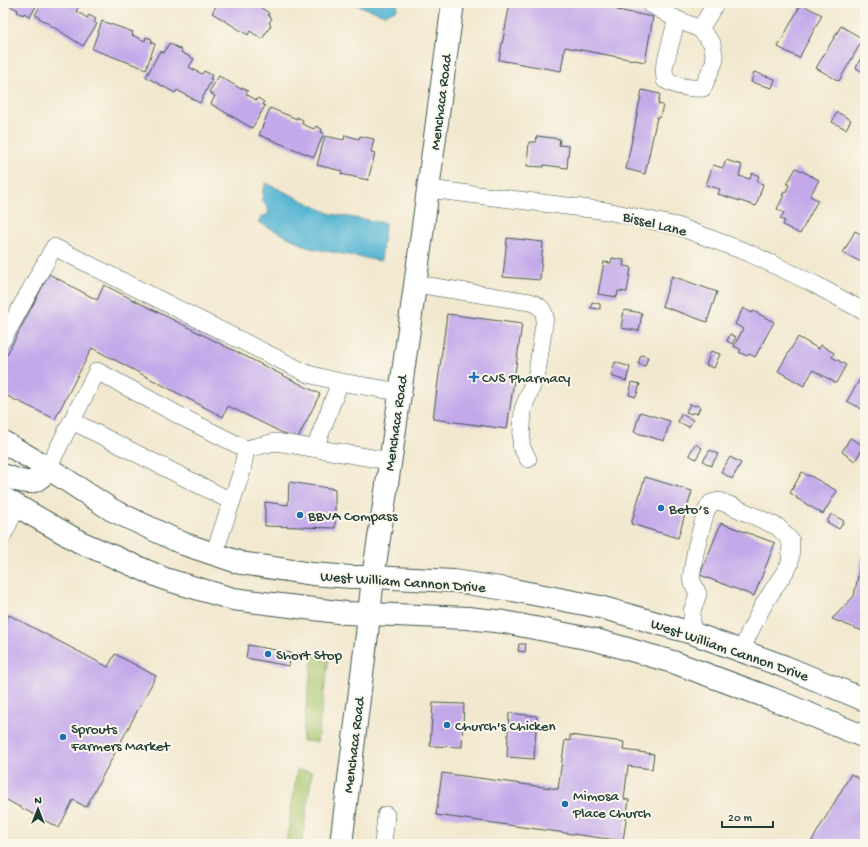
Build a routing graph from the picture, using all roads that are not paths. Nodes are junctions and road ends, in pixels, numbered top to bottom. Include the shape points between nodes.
1 (453, 3) edge
2 (649, 3) edge
3 (716, 3) edge
4 (676, 19) junction
5 (700, 29) junction
6 (429, 189) junction
7 (416, 284) junction
8 (865, 312) edge
9 (3, 339) edge
10 (340, 382) junction
11 (400, 392) junction
12 (72, 421) junction
13 (3, 442) edge
14 (315, 448) junction
15 (246, 449) junction
16 (528, 459) dead end
17 (390, 461) junction
18 (48, 468) junction
19 (3, 475) edge
20 (231, 501) junction
21 (10, 503) edge
22 (3, 534) edge
23 (214, 554) junction
24 (373, 577) junction
25 (369, 614) junction
26 (692, 633) junction
27 (742, 651) junction
28 (684, 666) junction
29 (865, 700) edge
30 (865, 737) edge
31 (386, 815) dead end
32 (340, 844) edge
33 (383, 844) edge

1 - 6 main road, Menchaca Road
2 - 4 street
3 - 5 street
4 - 5 street
4 - 5 street via 664,68 665,80 672,84 691,89 703,88 715,60 712,43
6 - 7 main road, Menchaca Road
6 - 8 street, Bissel Lane via 607,211 677,226 749,253
7 - 11 main road, Menchaca Road
7 - 16 street via 530,302 544,311 537,372 523,409 521,446
9 - 10 street via 54,248 308,374
10 - 11 street
10 - 14 street
11 - 17 main road, Menchaca Road
12 - 15 street via 96,371
12 - 18 street
12 - 20 street
13 - 18 main road, West William Cannon Drive
14 - 15 street via 275,442
14 - 17 street
15 - 20 street via 242,471
17 - 24 main road, Menchaca Road
18 - 19 main road via 38,480 29,482
18 - 23 main road, West William Cannon Drive via 112,510 184,544
20 - 23 street
21 - 22 street
21 - 25 main road, West William Cannon Drive via 80,542 165,579 233,599 305,609
23 - 24 main road, West William Cannon Drive via 241,563 312,574
24 - 25 main road, Menchaca Road
24 - 26 main road, West William Cannon Drive via 453,581 513,590 600,607
25 - 28 main road, West William Cannon Drive via 432,615 504,622 596,640
25 - 32 main road, Menchaca Road
26 - 27 main road, West William Cannon Drive
26 - 27 street via 692,611 698,594 691,579 696,548 706,511 710,503 719,501 778,527 791,541 790,564 765,602
26 - 28 main road
27 - 29 main road, West William Cannon Drive
28 - 30 main road, West William Cannon Drive
31 - 33 street

